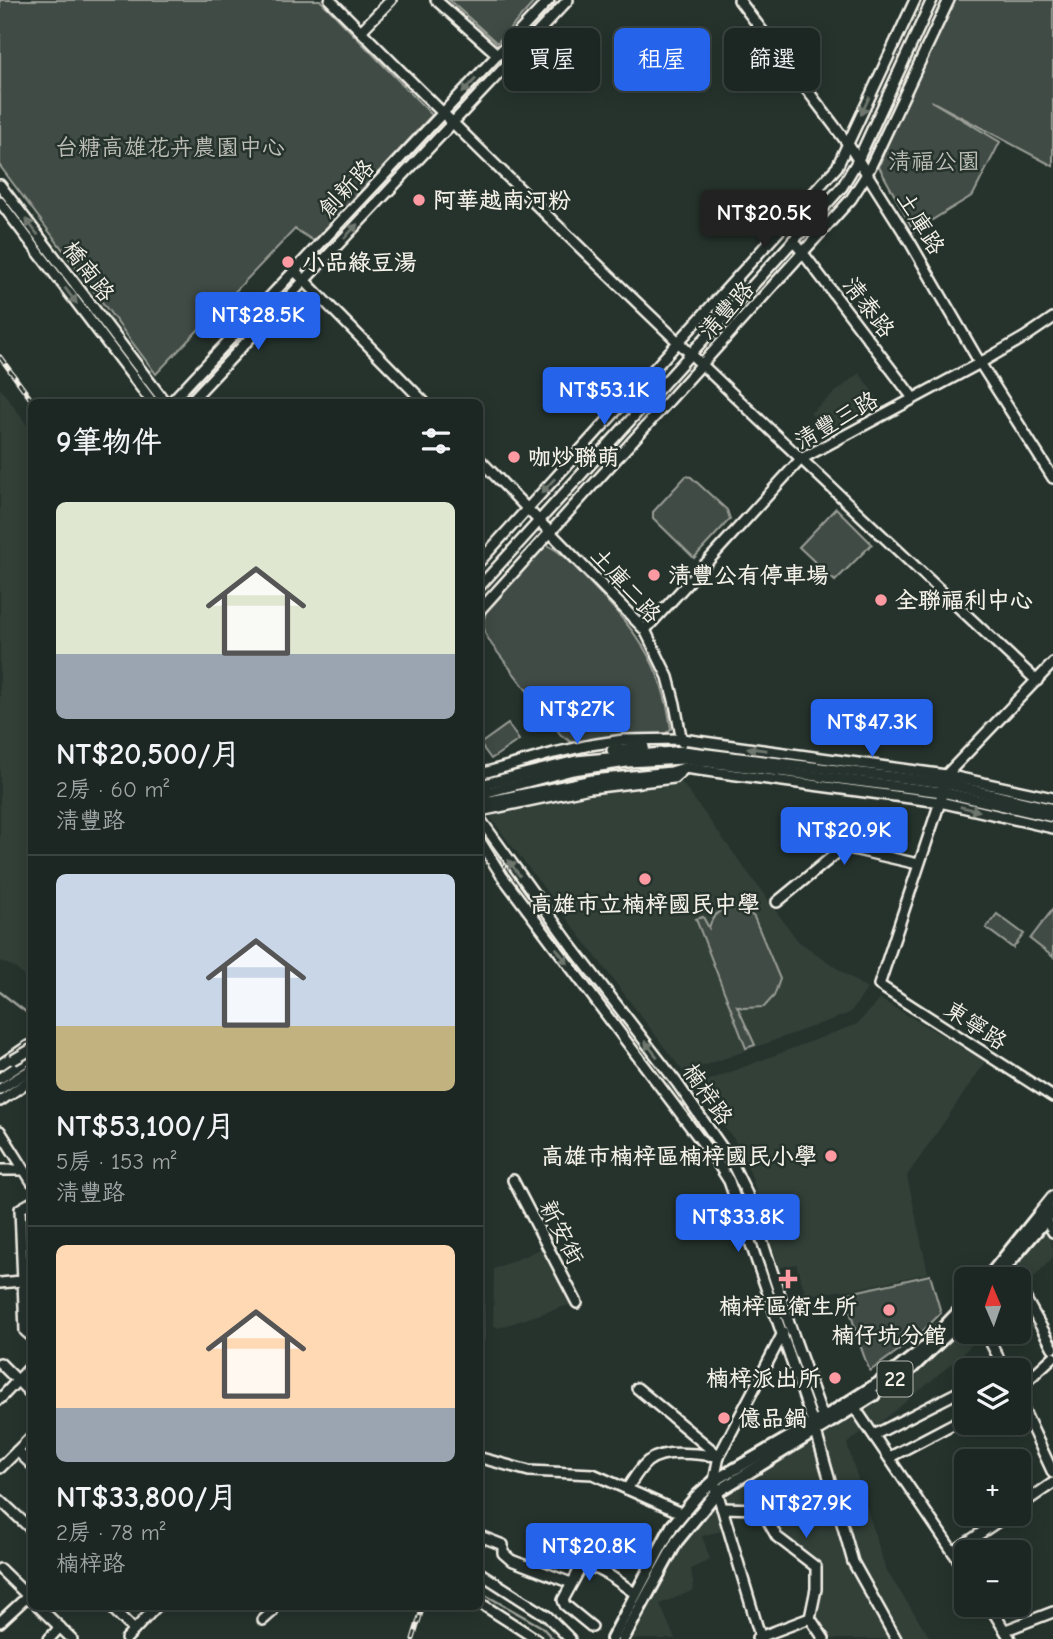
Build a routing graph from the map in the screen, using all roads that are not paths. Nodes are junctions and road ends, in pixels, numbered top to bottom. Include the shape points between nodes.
1 (330, 0) edge
2 (391, 0) edge
3 (436, 0) edge
4 (549, 0) edge
5 (568, 0) edge
6 (739, 0) edge
7 (915, 0) edge
8 (932, 0) edge
9 (949, 0) edge
10 (361, 32) junction
11 (498, 55) junction
12 (443, 114) junction
13 (452, 123) junction
14 (848, 144) junction
15 (858, 160) junction
16 (867, 174) junction
17 (0, 185) edge
18 (0, 202) edge
19 (793, 240) junction
20 (804, 253) junction
21 (295, 271) junction
22 (304, 280) junction
23 (1053, 318) edge
24 (678, 343) junction
25 (690, 354) junction
26 (980, 363) junction
27 (701, 365) junction
28 (913, 398) junction
29 (150, 399) edge
30 (163, 399) edge
31 (174, 399) edge
32 (193, 399) edge
33 (421, 399) edge
34 (801, 460) junction
35 (483, 463) edge
36 (1053, 478) edge
37 (527, 509) junction
38 (539, 521) junction
39 (550, 532) junction
40 (483, 558) edge
41 (483, 583) edge
42 (483, 607) edge
43 (645, 630) junction
44 (1053, 663) edge
45 (1037, 681) junction
46 (682, 739) junction
47 (684, 759) junction
48 (483, 773) edge
49 (483, 778) edge
50 (483, 784) edge
51 (943, 788) junction
52 (483, 793) edge
53 (1053, 798) edge
54 (483, 802) edge
55 (1053, 809) edge
56 (483, 810) edge
57 (1053, 817) edge
58 (483, 823) edge
59 (1053, 828) edge
60 (483, 846) edge
61 (918, 864) junction
62 (777, 902) dead end
63 (28, 1047) edge
64 (0, 1067) edge
65 (23, 1075) edge
66 (0, 1078) edge
67 (0, 1089) edge
68 (1053, 1097) edge
69 (0, 1102) edge
70 (0, 1131) edge
71 (0, 1170) edge
72 (23, 1170) junction
73 (28, 1177) edge
74 (513, 1180) dead end
75 (1053, 1197) edge
76 (28, 1204) edge
77 (1047, 1214) edge
78 (1053, 1232) edge
79 (1005, 1263) junction
80 (1000, 1267) edge
81 (1003, 1267) edge
82 (1008, 1267) edge
83 (27, 1281) edge
84 (0, 1283) edge
85 (577, 1303) dead end
86 (1031, 1308) edge
87 (954, 1317) edge
88 (789, 1323) junction
89 (954, 1328) edge
90 (28, 1334) edge
91 (782, 1334) junction
92 (1053, 1348) edge
93 (1053, 1357) edge
94 (0, 1363) edge
95 (28, 1370) edge
96 (1031, 1377) edge
97 (18, 1381) junction
98 (636, 1388) dead end
99 (28, 1391) edge
100 (954, 1394) edge
101 (0, 1399) edge
102 (855, 1408) junction
103 (823, 1418) junction
104 (954, 1424) edge
105 (1031, 1426) edge
106 (814, 1429) junction
107 (874, 1435) junction
108 (28, 1440) edge
109 (17, 1451) junction
110 (719, 1456) junction
111 (890, 1457) junction
112 (483, 1459) edge
113 (28, 1461) edge
114 (0, 1468) edge
115 (1053, 1473) edge
116 (1053, 1483) edge
117 (715, 1486) junction
118 (626, 1489) junction
119 (1031, 1498) edge
120 (0, 1500) edge
121 (723, 1508) junction
122 (681, 1513) junction
123 (28, 1526) edge
124 (991, 1526) edge
125 (483, 1537) edge
126 (953, 1552) joint
127 (0, 1569) edge
128 (483, 1575) edge
129 (571, 1583) junction
130 (636, 1594) junction
131 (28, 1596) edge
132 (28, 1600) edge
133 (483, 1606) edge
134 (42, 1610) edge
135 (114, 1610) edge
136 (153, 1610) edge
137 (272, 1612) dead end
138 (1053, 1612) edge
139 (997, 1617) edge
140 (810, 1618) junction
141 (262, 1620) dead end
142 (0, 1622) edge
143 (592, 1627) dead end
144 (60, 1628) junction
145 (134, 1630) junction
146 (1008, 1635) edge
147 (759, 1638) edge
148 (49, 1639) edge
149 (72, 1639) edge
150 (126, 1639) edge
151 (536, 1639) edge
152 (570, 1639) edge
153 (612, 1639) edge
154 (623, 1639) edge
155 (824, 1639) edge
156 (896, 1639) edge

1 - 10 street
2 - 10 street
3 - 11 street
4 - 11 street, 創新路
5 - 13 street, 創新路
6 - 14 street, 土庫路
7 -> 14 street, 清豐路
8 - 15 street, 清豐路
9 - 16 street, 清豐路
10 - 12 street
11 -> 12 street, 創新路
12 - 13 street
12 - 21 street, 創新路
22 -> 13 street, 創新路
13 - 24 street
14 - 15 street, 土庫路
14 - 24 street, 清豐路 via 837,167
15 - 16 street, 土庫路
15 - 19 street, 清豐路 via 842,187
16 - 20 street, 清豐路
16 - 26 street, 土庫路
30 -> 17 street, 橋南路
18 -> 29 street, 橋南路
19 - 20 street, 清泰路
19 - 25 street, 清豐路
20 - 27 street, 清豐路
20 - 28 street, 清泰路
21 - 22 street
21 - 31 street, 創新路
22 - 32 street, 創新路
22 - 33 street
23 - 26 street, 清豐三路
24 - 25 street
24 -> 37 street, 清豐路
25 - 27 street
25 - 38 street, 清豐路
26 - 28 street, 清豐三路
26 - 36 street, 土庫路
27 - 34 street
27 - 39 street, 清豐路
28 - 34 street, 清豐三路
34 - 43 street, 清豐三路
34 - 45 street
35 - 37 street, 土庫二路
37 - 38 street, 土庫二路
37 - 40 street, 清豐路
38 - 39 street, 土庫二路
38 - 41 street, 清豐路
39 - 42 street, 清豐路
39 - 43 street, 土庫二路
43 - 46 street, 土庫二路 via 668,677
44 - 45 street
45 - 51 street
46 - 47 street, 土庫二路
46 - 48 street via 590,745
46 - 49 street via 665,746 545,761
51 -> 46 street
47 - 50 street via 576,761
47 - 51 street
47 - 51 street
47 - 52 street via 573,770
47 - 54 street via 671,772 566,785
47 - 56 street via 674,778 590,788
51 - 53 street
51 - 55 street
51 - 57 street
51 -> 59 street
51 - 61 street
88 -> 58 street, 楠梓路 via 747,1194 730,1159
60 -> 91 street, 楠梓路 via 717,1162 737,1200
61 - 62 street via 844,847
61 - 68 street, 東寧路 via 879,985
63 - 64 street
64 - 65 street
65 - 66 street
65 - 67 street
65 - 69 street
70 - 72 street
71 - 72 street
72 - 73 street
74 - 85 street, 新安街
75 - 77 main road
76 - 83 street via 20,1209
77 - 78 street
77 - 79 main road
79 - 80 main road
79 - 81 main road
79 - 82 street
83 - 84 street
83 - 90 street
86 - 92 street
87 - 103 main road, 22 via 907,1362
88 - 91 street
88 - 103 street, 楠梓路
89 - 102 main road, 22 via 912,1368
91 - 106 street, 楠梓路
91 - 110 street
93 - 96 street
94 - 97 street
95 - 97 street
97 - 99 street
97 - 101 street
98 - 110 street
100 - 107 street
102 - 106 main road, 22
102 - 107 street
103 - 106 main road, 22
104 - 111 street
105 - 115 street
106 - 117 main road, 22
106 - 156 street, 楠梓路 via 853,1562
107 - 111 street
108 - 109 street
109 - 113 street
109 - 114 street
110 - 117 street
110 - 118 street via 655,1456
111 - 126 street
112 - 118 street via 524,1470 593,1474
116 - 119 street
117 - 121 street
117 - 122 main road, 22
117 - 154 main road, 22 via 677,1541
118 - 122 street
120 - 123 street
121 - 140 street via 761,1509 777,1537 816,1567 817,1589
121 - 147 street
122 - 130 main road, 22
124 - 126 street
125 - 129 street via 503,1545 503,1553 511,1560
127 - 131 street
128 - 152 street via 547,1616
129 - 130 street via 581,1567 588,1566
129 - 143 street via 564,1594 565,1605
130 - 153 main road, 22
132 - 142 street
133 - 151 street
134 - 144 street
135 - 145 street
136 - 145 street
137 - 141 street
138 - 146 street
139 - 146 street
140 - 147 street
140 - 155 street
144 - 148 street
144 - 149 street
145 - 150 street

